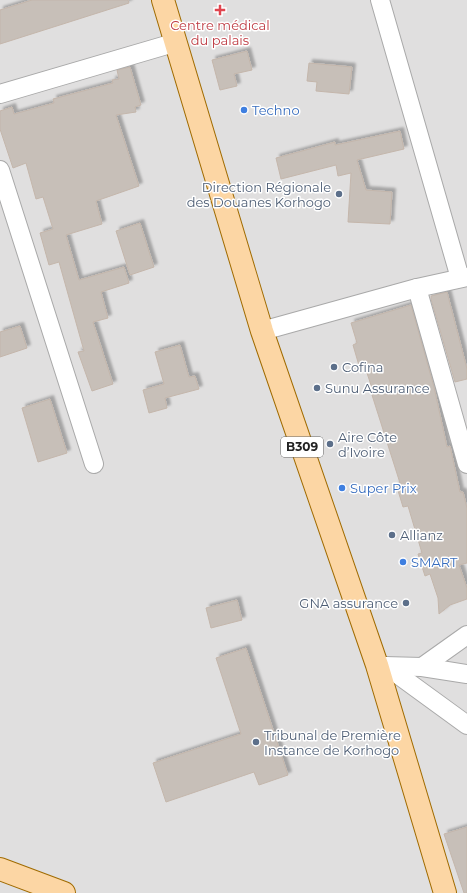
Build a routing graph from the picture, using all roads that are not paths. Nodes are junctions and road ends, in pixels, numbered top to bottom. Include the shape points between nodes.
1 (163, 0) edge
2 (380, 0) edge
3 (177, 42) junction
4 (0, 94) edge
5 (0, 170) edge
6 (464, 278) edge
7 (417, 288) junction
8 (262, 331) junction
9 (94, 464) dead end
10 (467, 464) edge
11 (467, 635) edge
12 (382, 666) junction
13 (422, 667) junction
14 (467, 674) edge
15 (467, 725) edge
16 (0, 869) edge
17 (64, 893) edge
18 (445, 893) edge

1 - 3 main road, B309
2 - 6 street
3 - 4 street
3 - 8 main road, B309
5 - 9 street
6 - 7 street
7 - 8 street
7 - 10 street
8 - 12 main road, B309
11 - 13 street
12 - 13 street
12 - 15 street
12 - 18 main road, B309
13 - 14 street
16 - 17 main road

